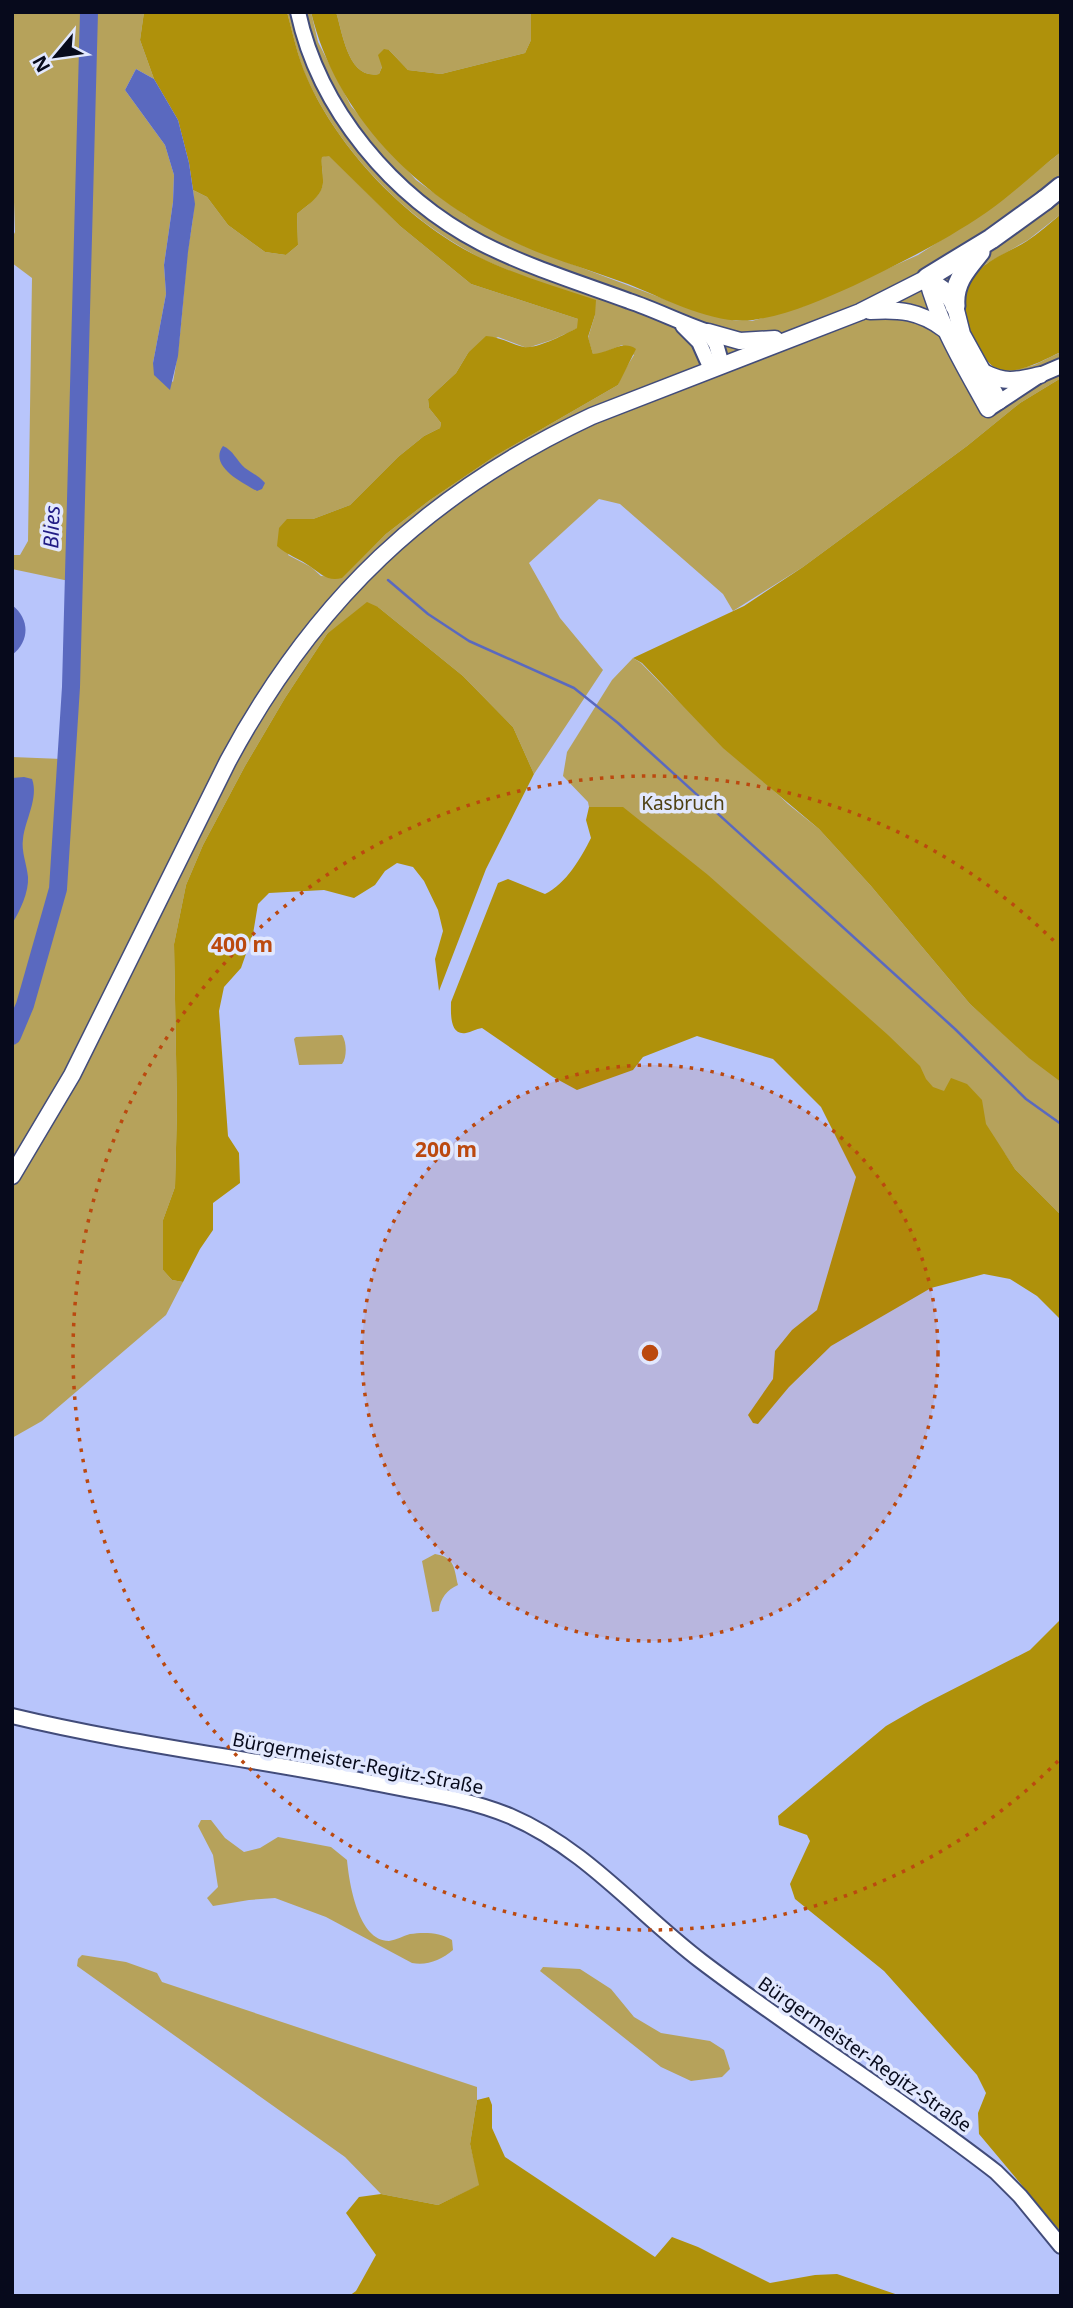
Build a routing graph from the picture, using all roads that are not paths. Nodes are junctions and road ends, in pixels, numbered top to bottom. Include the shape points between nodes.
1 (298, 12) edge
2 (1061, 187) edge
3 (991, 239) junction
4 (927, 278) junction
5 (955, 306) junction
6 (860, 312) junction
7 (679, 322) junction
8 (946, 331) junction
9 (708, 332) junction
10 (795, 337) junction
11 (1061, 366) edge
12 (717, 367) junction
13 (985, 373) junction
14 (1040, 375) junction
15 (994, 405) junction
16 (12, 1176) edge
17 (12, 1716) edge
18 (1061, 2246) edge

1 - 7 street via 312,55 341,115 377,162 425,207 495,250
2 - 3 main road
3 - 4 main road
3 - 5 main road via 957,284
4 - 5 main road via 943,289
4 - 6 main road
4 - 8 main road
5 - 13 main road via 962,334
6 - 8 main road via 913,312
6 - 10 main road
7 - 9 street
7 - 12 street
8 - 15 main road
9 - 10 main road via 747,342
9 - 12 street via 716,344
10 - 12 main road
11 - 14 street
12 - 16 main road via 584,420 486,475 401,538 327,612 283,668 244,731 72,1075
13 - 14 main road via 1009,381
13 - 15 main road
14 - 15 street
17 - 18 street, Bürgermeister-Regitz-Straße via 450,1798 510,1816 586,1863 700,1960 967,2149 1020,2196

